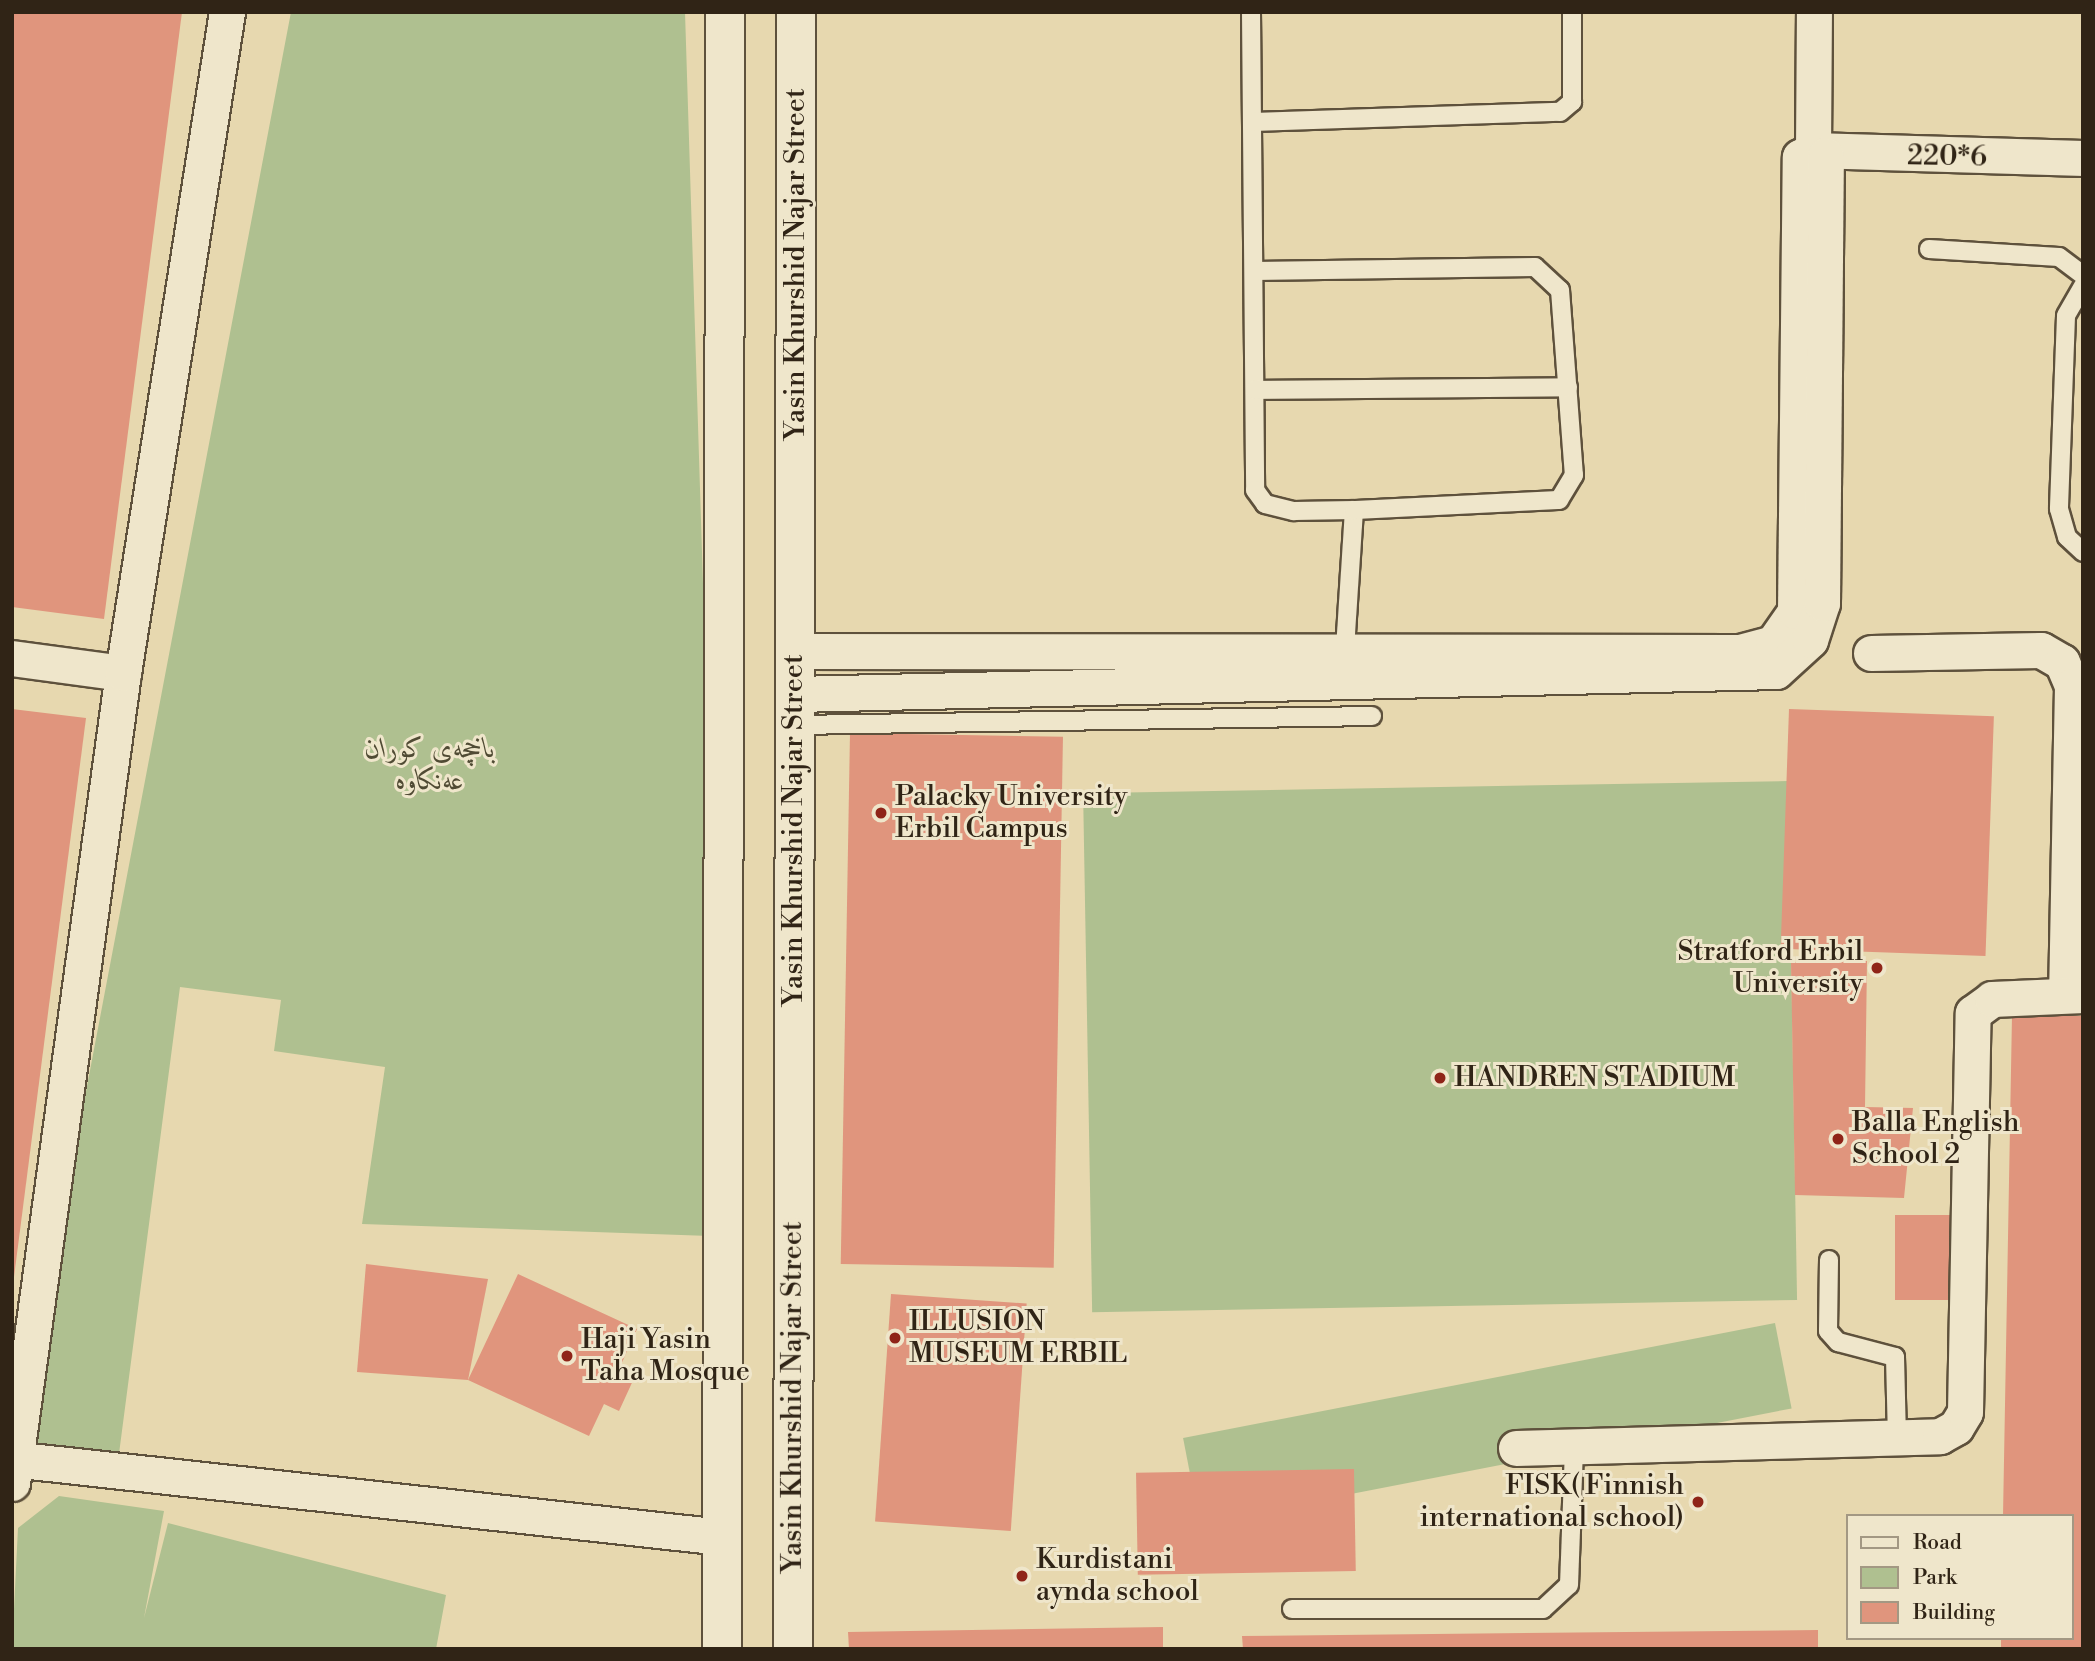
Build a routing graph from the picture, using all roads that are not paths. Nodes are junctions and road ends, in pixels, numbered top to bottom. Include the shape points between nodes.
1 (227, 12) edge
2 (724, 12) edge
3 (796, 12) edge
4 (1251, 12) edge
5 (1572, 12) edge
6 (1814, 12) edge
7 (1253, 122) junction
8 (1813, 155) junction
9 (2083, 158) edge
10 (1929, 249) dead end
11 (1254, 271) junction
12 (2083, 275) edge
13 (2083, 286) edge
14 (1568, 387) junction
15 (1255, 390) junction
16 (1354, 510) junction
17 (2083, 552) edge
18 (795, 651) junction
19 (1345, 652) junction
20 (1871, 653) dead end
21 (12, 658) edge
22 (123, 673) junction
23 (795, 709) junction
24 (1372, 716) dead end
25 (2074, 995) edge
26 (1829, 1260) dead end
27 (1897, 1437) junction
28 (1574, 1446) junction
29 (1516, 1448) dead end
30 (13, 1467) edge
31 (722, 1537) junction
32 (1292, 1609) dead end
33 (722, 1649) edge
34 (793, 1649) edge

1 - 22 street
2 - 31 street
3 - 18 street, Yasin Khurshid Najar Street
4 - 7 lane
5 - 7 lane via 1572,102 1560,111
6 - 8 street
7 - 11 lane
8 - 9 street, 220*6
8 - 19 street via 1795,606 1785,633 1766,647 1740,652
8 - 23 street via 1822,603 1810,640 1776,671
10 - 12 lane via 2059,257
11 - 14 lane via 1535,267 1560,290
11 - 15 lane
13 - 17 lane via 2066,316 2059,509 2067,537
14 - 15 lane
14 - 16 lane via 1574,475 1559,500
15 - 16 lane via 1255,490 1265,504 1294,511
16 - 19 lane
18 - 19 street
18 - 23 street, Yasin Khurshid Najar Street
20 - 25 street via 2041,650 2062,662 2072,686
21 - 22 street
22 - 30 street
23 - 24 lane
23 - 34 street, Yasin Khurshid Najar Street
25 - 27 street via 1992,999 1973,1013 1965,1412 1949,1433
26 - 27 lane via 1828,1331 1838,1342 1895,1357
27 - 28 street
28 - 29 street
28 - 32 lane via 1569,1585 1542,1609
30 - 31 street
31 - 33 street

